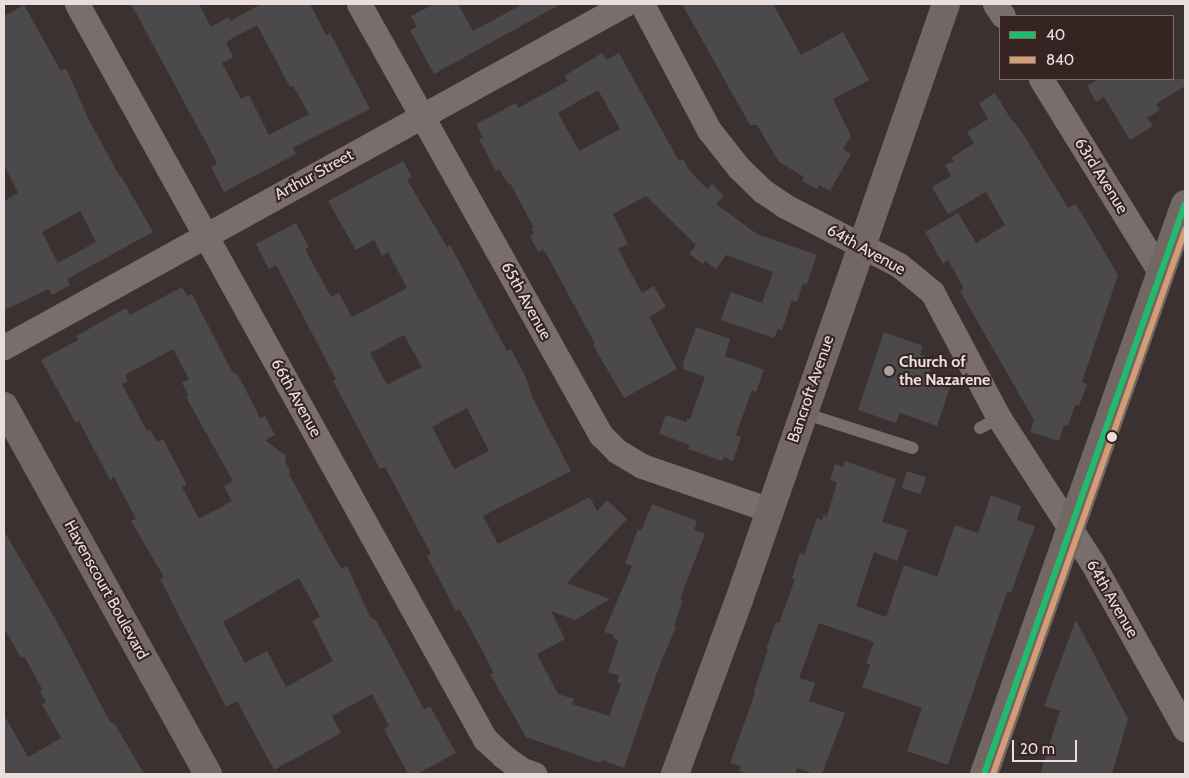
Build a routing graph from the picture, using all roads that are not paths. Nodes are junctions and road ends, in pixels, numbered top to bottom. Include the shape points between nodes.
1 (77, 4) edge
2 (359, 4) edge
3 (625, 4) edge
4 (642, 4) edge
5 (946, 4) edge
6 (996, 4) edge
7 (1002, 15) edge
8 (1043, 80) edge
9 (421, 114) junction
10 (1185, 204) edge
11 (207, 234) junction
12 (861, 245) junction
13 (1161, 273) junction
14 (4, 347) edge
15 (4, 406) edge
16 (803, 413) junction
17 (913, 448) dead end
18 (770, 510) junction
19 (1071, 530) junction
20 (1185, 729) edge
21 (208, 774) edge
22 (534, 774) edge
23 (675, 774) edge
24 (984, 774) edge

1 - 11 street, 66th Avenue
2 - 9 street, 65th Avenue
3 - 9 street, Arthur Street
4 - 12 street, 64th Avenue via 709,130 739,168 785,206
5 - 12 street, Bancroft Avenue
6 - 7 street
8 - 13 street, 63rd Avenue
9 - 11 street, Arthur Street
9 - 18 street, 65th Avenue via 601,435 617,451 642,466
10 - 13 street
11 - 14 street, Arthur Street
11 - 22 street, 66th Avenue via 485,739 502,756
12 - 16 street, Bancroft Avenue
12 - 19 street, 64th Avenue via 899,265 932,292 989,423
13 - 19 street
15 - 21 street, Havenscourt Boulevard
16 - 17 lane
16 - 18 street, Bancroft Avenue
18 - 23 street, Bancroft Avenue
19 - 20 street, 64th Avenue
19 - 24 street

